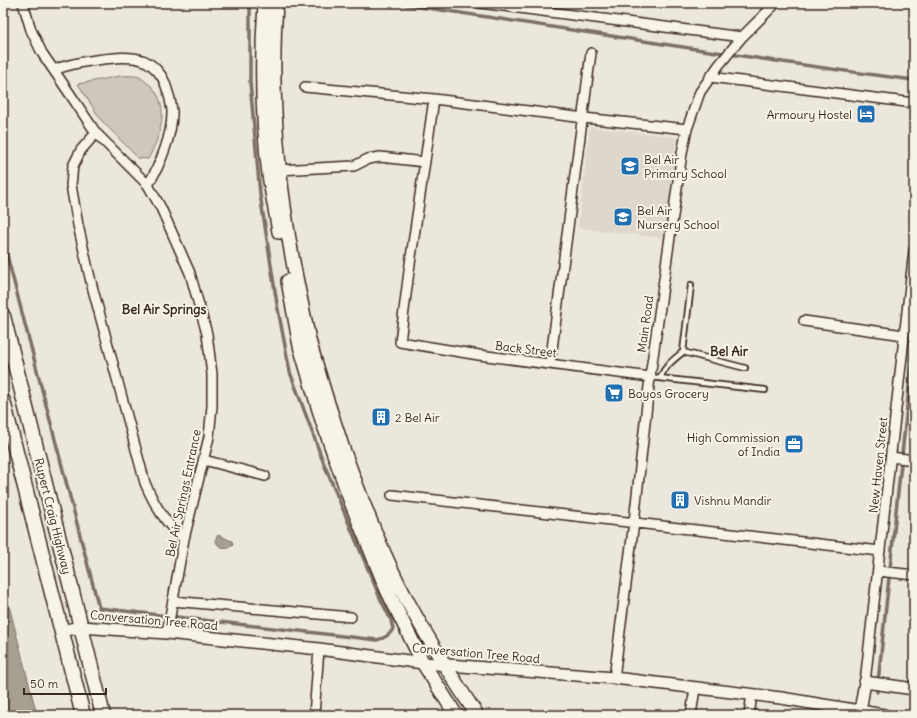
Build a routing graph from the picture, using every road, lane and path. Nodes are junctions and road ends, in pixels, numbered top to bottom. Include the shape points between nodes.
1 (23, 3) edge
2 (265, 3) edge
3 (276, 3) edge
4 (480, 3) edge
5 (776, 3) edge
6 (742, 38) junction
7 (592, 53) dead end
8 (54, 70) junction
9 (710, 77) junction
10 (305, 87) dead end
11 (434, 99) junction
12 (914, 103) edge
13 (584, 118) junction
14 (687, 129) junction
15 (96, 133) junction
16 (424, 162) junction
17 (284, 170) junction
18 (148, 186) junction
19 (914, 250) edge
20 (691, 285) dead end
21 (911, 308) edge
22 (3, 316) edge
23 (804, 321) dead end
24 (904, 335) junction
25 (683, 352) junction
26 (550, 364) junction
27 (745, 368) dead end
28 (650, 377) junction
29 (660, 378) junction
30 (765, 390) dead end
31 (3, 401) edge
32 (891, 457) junction
33 (911, 459) edge
34 (204, 460) junction
35 (265, 476) dead end
36 (392, 495) dead end
37 (634, 522) junction
38 (184, 539) junction
39 (880, 551) junction
40 (878, 571) junction
41 (914, 575) edge
42 (172, 604) junction
43 (351, 617) dead end
44 (81, 627) junction
45 (167, 629) junction
46 (61, 631) junction
47 (319, 649) junction
48 (423, 663) junction
49 (444, 665) junction
50 (614, 678) junction
51 (869, 683) junction
52 (695, 688) junction
53 (914, 688) edge
54 (752, 695) junction
55 (860, 711) junction
56 (83, 715) edge
57 (104, 715) edge
58 (314, 715) edge
59 (456, 715) edge
60 (477, 715) edge
61 (691, 715) edge
62 (749, 715) edge
63 (884, 715) edge

1 - 8 street, Bel Air Springs Entrance via 34,36
2 - 48 main road via 262,40 269,174 300,346 322,420 351,502 387,590
3 - 17 main road via 273,48 275,119
4 - 6 street
5 - 6 street, Main Road
6 - 9 street, Main Road
7 - 13 street
8 - 15 street, Bel Air Springs Entrance
8 - 18 street via 81,62 128,58 145,61 156,68 170,96 172,111 164,152
9 - 12 street
9 - 14 street, Main Road via 700,92
10 - 11 street
11 - 13 street
11 - 16 street
13 - 14 street
13 - 26 street
14 - 28 street, Main Road
15 - 18 street, Bel Air Springs Entrance
15 - 38 street via 80,150 73,166 71,185 78,225 145,483 163,516
16 - 17 street via 380,157 368,158 354,166
16 - 26 street, Back Street via 400,342
17 - 49 main road via 290,248 308,336 332,417 361,498 399,585
18 - 34 street, Bel Air Springs Entrance via 161,208 190,273 207,334 212,374 212,406
19 - 21 street, New Haven Street
20 - 25 lane
21 - 24 street, New Haven Street
22 - 44 main road, Rupert Craig Highway
23 - 24 street
24 - 32 street, New Haven Street
25 - 27 lane
25 - 29 lane via 670,362
26 - 28 street, Back Street
28 - 29 lane
28 - 37 street, Main Road
29 - 30 lane
31 - 46 main road, Rupert Craig Highway
32 - 33 street
32 - 39 street, New Haven Street
34 - 35 street
34 - 38 street, Bel Air Springs Entrance
36 - 37 street
37 - 39 street
37 - 50 street, Main Road
38 - 42 street, Bel Air Springs Entrance
39 - 40 street, New Haven Street
40 - 41 street
40 - 51 street, New Haven Street
42 - 43 street
42 - 45 street, Bel Air Springs Entrance
44 - 45 street, Conversation Tree Road
44 - 46 street, Conversation Tree Road
44 - 57 main road, Rupert Craig Highway
45 - 47 street, Conversation Tree Road
46 - 56 main road, Rupert Craig Highway
47 - 48 street, Conversation Tree Road
47 - 58 street
48 - 49 street, Conversation Tree Road
48 - 59 main road
49 - 50 street, Conversation Tree Road
49 - 60 main road
50 - 52 street, Conversation Tree Road
51 - 53 street
51 - 55 street
52 - 54 street, Conversation Tree Road
52 - 61 street
54 - 55 street, Conversation Tree Road
54 - 62 street
55 - 63 street, Conversation Tree Road

